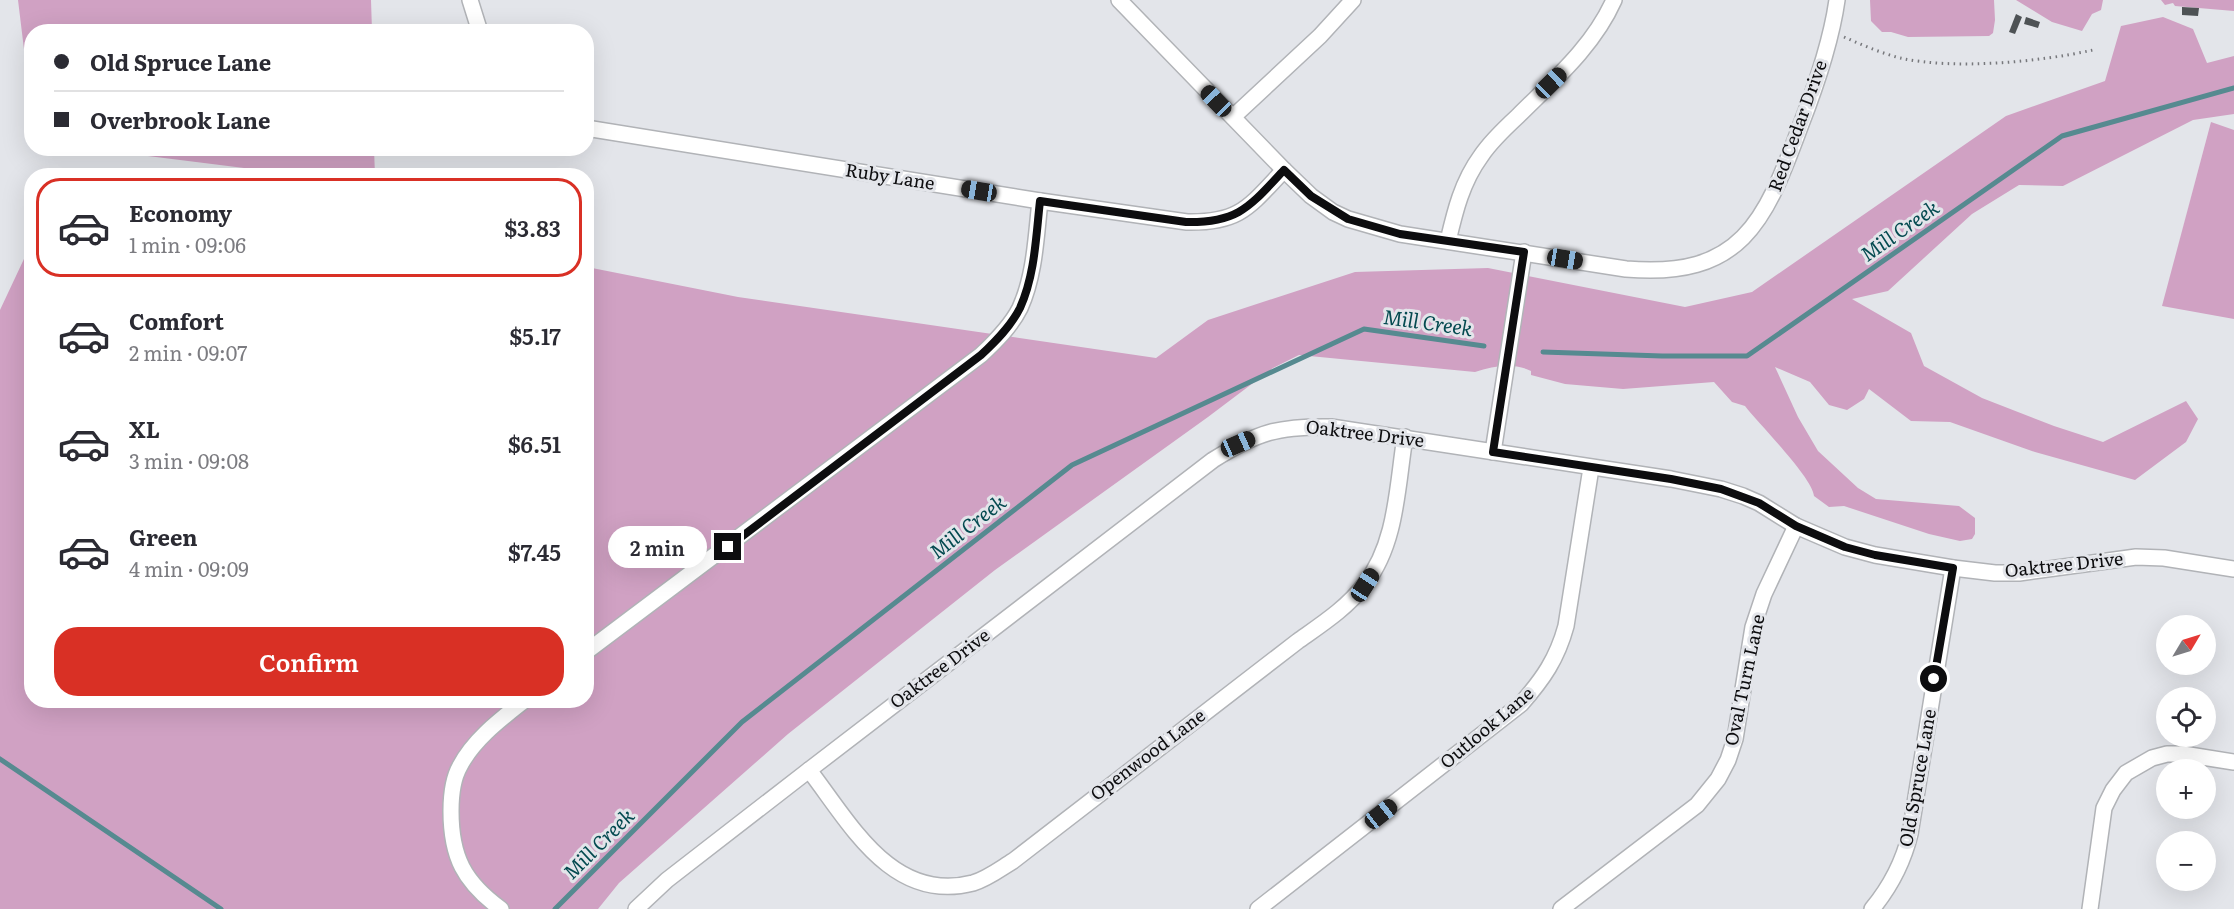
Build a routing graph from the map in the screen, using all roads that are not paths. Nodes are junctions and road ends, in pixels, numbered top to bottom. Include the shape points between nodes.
1 (470, 0) edge
2 (1119, 0) edge
3 (1353, 0) edge
4 (1614, 0) edge
5 (1837, 0) edge
6 (478, 24) edge
7 (1233, 117) junction
8 (594, 129) edge
9 (1284, 170) junction
10 (1040, 201) junction
11 (1448, 241) junction
12 (1524, 252) junction
13 (1405, 437) junction
14 (1493, 452) junction
15 (1591, 468) junction
16 (1796, 526) junction
17 (1953, 568) junction
18 (2234, 569) edge
19 (594, 646) edge
20 (515, 708) edge
21 (2234, 762) edge
22 (809, 770) junction
23 (640, 908) edge
24 (501, 909) edge
25 (1258, 909) edge
26 (1561, 909) edge
27 (1872, 909) edge
28 (2090, 909) edge

1 - 6 street
2 - 7 street, Red Cedar Drive
3 - 7 street
4 - 11 street via 1585,47 1480,156 1457,203
5 - 12 street, Red Cedar Drive via 1831,32 1779,185 1752,229 1738,242 1694,266 1655,271
7 - 9 street, Red Cedar Drive
8 - 10 street, Ruby Lane
9 - 10 street, Ruby Lane via 1242,212 1208,222
9 - 11 street, Red Cedar Drive via 1311,196 1348,219 1400,234
10 - 19 street via 1024,296 1009,325 981,355
11 - 12 street, Red Cedar Drive
12 - 14 street
13 - 14 street, Oaktree Drive
13 - 22 street, Oaktree Drive via 1299,426 1238,444
13 - 22 street, Openwood Lane via 1387,543 1365,585 1334,615 987,877 946,886 911,880 896,872 860,837
14 - 15 street, Oaktree Drive
15 - 16 street, Oaktree Drive via 1721,489 1759,503
15 - 25 street, Outlook Lane via 1566,626 1560,649 1538,685 1521,704
16 - 17 street, Oaktree Drive via 1845,547
16 - 26 street, Oval Turn Lane via 1764,594 1754,627 1735,739 1718,779 1697,805
17 - 18 street, Oaktree Drive via 2019,573 2136,557
17 - 27 street, Old Spruce Lane via 1905,856
20 - 24 street via 471,749 455,776 451,799 451,828 458,861 469,880
21 - 28 street via 2167,754 2126,773 2104,808
22 - 23 street, Oaktree Drive via 668,880

